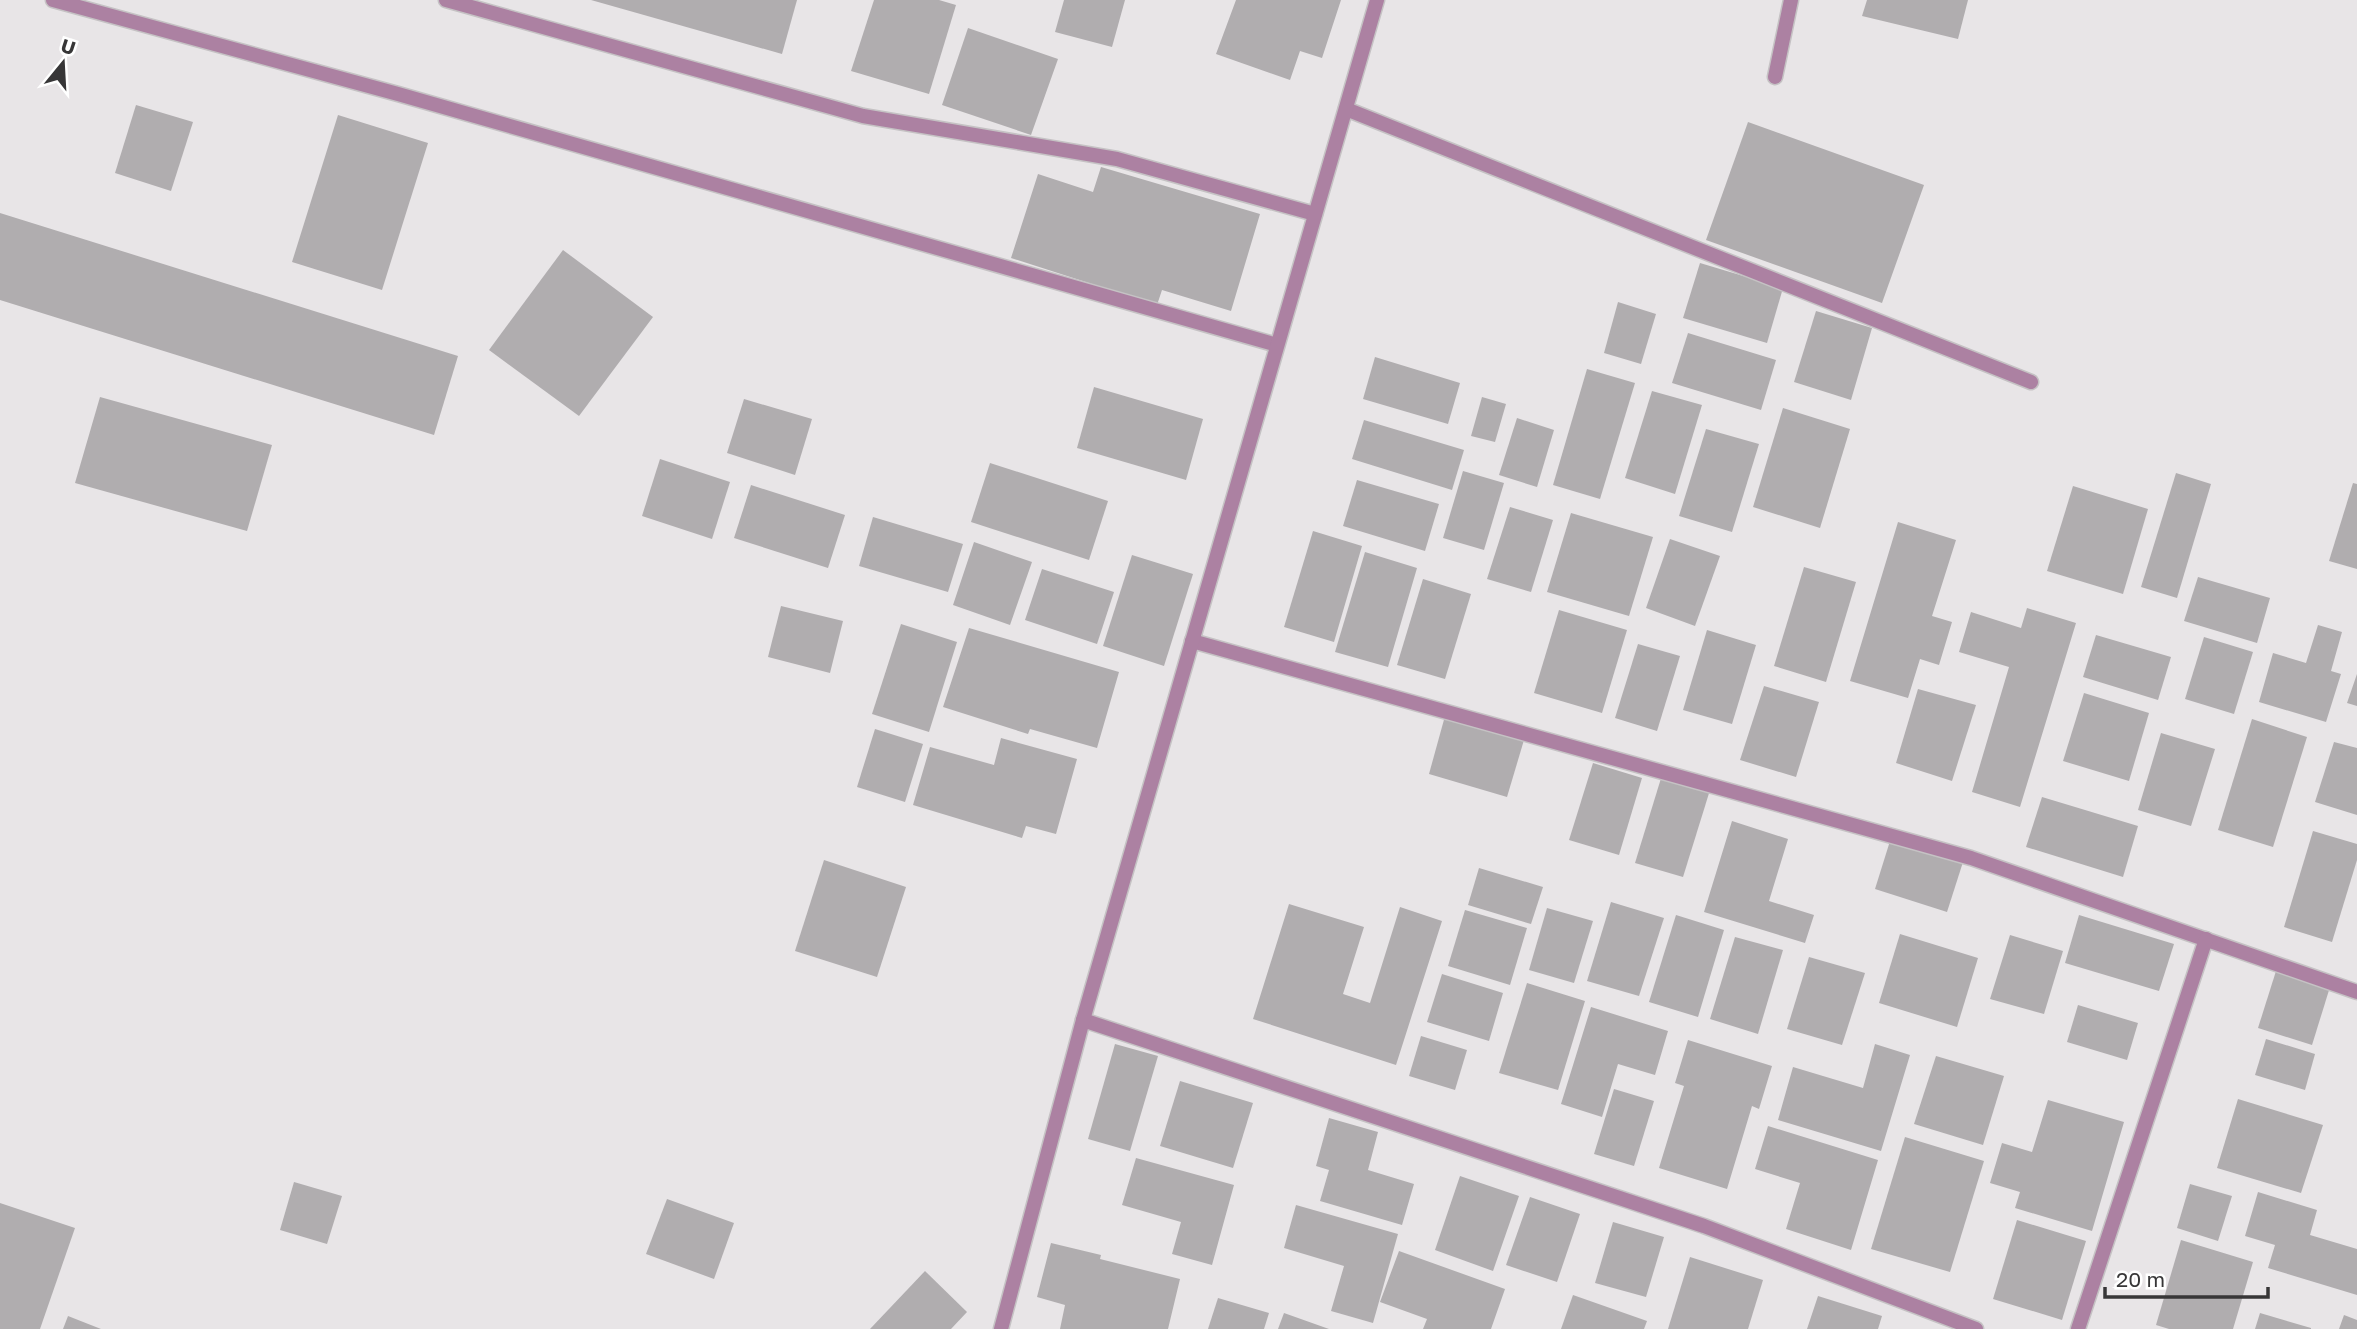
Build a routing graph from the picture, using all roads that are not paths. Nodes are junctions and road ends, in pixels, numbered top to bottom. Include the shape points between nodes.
1 (53, 0) edge
2 (446, 0) edge
3 (1377, 0) edge
4 (1791, 0) edge
5 (1775, 77) dead end
6 (1346, 109) junction
7 (1315, 214) junction
8 (1277, 345) junction
9 (2031, 382) dead end
10 (1192, 641) junction
11 (2206, 939) junction
12 (2357, 992) edge
13 (1083, 1020) junction
14 (1001, 1329) edge
15 (1976, 1329) edge
16 (2078, 1329) edge

1 - 8 street
2 - 7 street via 863,116 1117,159
3 - 6 street
4 - 5 street
6 - 7 street
6 - 9 street
7 - 8 street
8 - 10 street
10 - 11 street via 1971,858
10 - 13 street
11 - 12 street
11 - 16 street
13 - 14 street
13 - 15 street via 1704,1226

